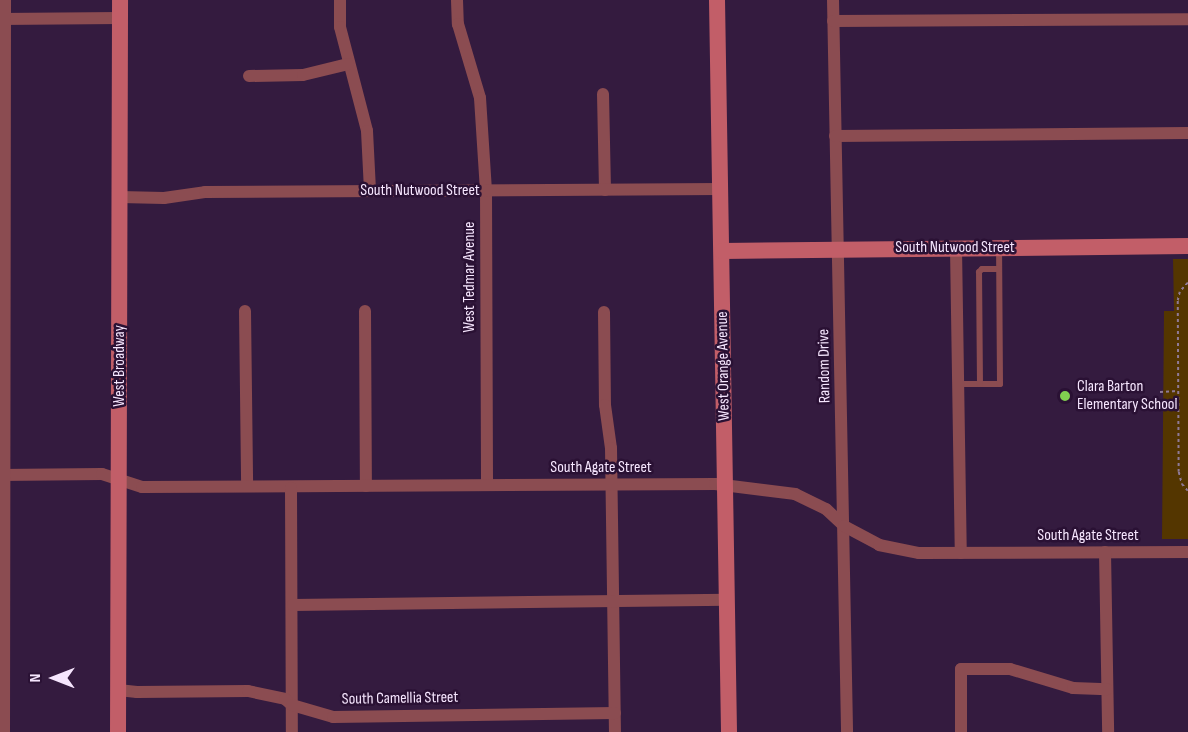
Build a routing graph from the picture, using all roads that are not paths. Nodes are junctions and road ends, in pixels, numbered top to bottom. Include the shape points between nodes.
1 (5, 0) edge
2 (120, 0) edge
3 (340, 0) edge
4 (457, 0) edge
5 (717, 0) edge
6 (833, 0) edge
7 (120, 18) junction
8 (2, 19) edge
9 (1188, 19) edge
10 (834, 21) junction
11 (348, 64) junction
12 (249, 76) dead end
13 (603, 94) dead end
14 (1188, 134) edge
15 (3, 136) edge
16 (835, 136) junction
17 (720, 189) junction
18 (486, 190) junction
19 (604, 190) junction
20 (370, 191) junction
21 (120, 197) junction
22 (2, 246) edge
23 (1188, 246) edge
24 (956, 248) junction
25 (999, 248) junction
26 (839, 249) junction
27 (722, 250) junction
28 (999, 269) junction
29 (365, 310) dead end
30 (245, 311) dead end
31 (604, 312) dead end
32 (2, 361) edge
33 (958, 384) junction
34 (980, 384) junction
35 (2, 475) edge
36 (119, 479) junction
37 (612, 484) junction
38 (487, 485) junction
39 (247, 486) junction
40 (366, 486) junction
41 (725, 487) junction
42 (291, 488) junction
43 (844, 526) junction
44 (1105, 552) junction
45 (1188, 552) edge
46 (961, 553) junction
47 (2, 589) edge
48 (614, 599) junction
49 (728, 600) junction
50 (293, 605) junction
51 (1107, 689) junction
52 (118, 690) junction
53 (2, 701) edge
54 (292, 705) junction
55 (615, 713) junction
56 (4, 732) edge
57 (118, 732) edge
58 (292, 732) edge
59 (615, 732) edge
60 (729, 732) edge
61 (847, 732) edge
62 (961, 732) edge
63 (1108, 732) edge

1 - 8 street
2 - 7 street, West Broadway
3 - 11 street via 340,27
4 - 18 street, West Tedmar Avenue via 458,24 480,98
5 - 17 street, West Orange Avenue
6 - 10 street, Random Drive
7 - 8 street
7 - 21 street, West Broadway
8 - 15 street
9 - 10 street
10 - 16 street, Random Drive
11 - 12 street via 303,75
11 - 20 street via 367,131
13 - 19 street
14 - 16 street
15 - 22 street
16 - 26 street, Random Drive
17 - 19 street, South Nutwood Street
17 - 27 street, West Orange Avenue
18 - 19 street, South Nutwood Street
18 - 20 street, South Nutwood Street
18 - 38 street, West Tedmar Avenue
20 - 21 street, South Nutwood Street
21 - 36 street, West Broadway
22 - 32 street
23 - 25 street, South Nutwood Street
24 - 25 street, South Nutwood Street
24 - 26 street, South Nutwood Street
24 - 33 street
25 - 28 lane
26 - 27 street, South Nutwood Street
26 - 43 street, Random Drive
27 - 41 street, West Orange Avenue
28 - 34 lane via 979,272
28 - 34 lane via 1000,384
29 - 40 street
30 - 39 street
31 - 37 street via 605,405
32 - 35 street
33 - 34 lane
33 - 46 street
35 - 36 street, South Agate Street via 100,474
35 - 47 street
36 - 39 street, South Agate Street via 142,487
36 - 52 street, West Broadway
37 - 38 street, South Agate Street
37 - 41 street, South Agate Street
37 - 48 street
38 - 40 street, South Agate Street
39 - 42 street, South Agate Street
40 - 42 street, South Agate Street
41 - 43 street, South Agate Street via 795,494 826,508
41 - 49 street, West Orange Avenue
42 - 50 street
43 - 46 street, South Agate Street via 879,545 919,553
43 - 61 street, Random Drive
44 - 45 street, South Agate Street
44 - 46 street, South Agate Street
44 - 51 street
47 - 53 street
48 - 49 street
48 - 50 street
48 - 55 street
49 - 60 street, West Orange Avenue
50 - 54 street
51 - 62 street via 1073,687 1010,669 962,669
51 - 63 street
52 - 54 street, South Camellia Street via 248,691 285,699
52 - 57 street, West Broadway
53 - 56 street
54 - 55 street, South Camellia Street via 333,717
54 - 58 street
55 - 59 street

